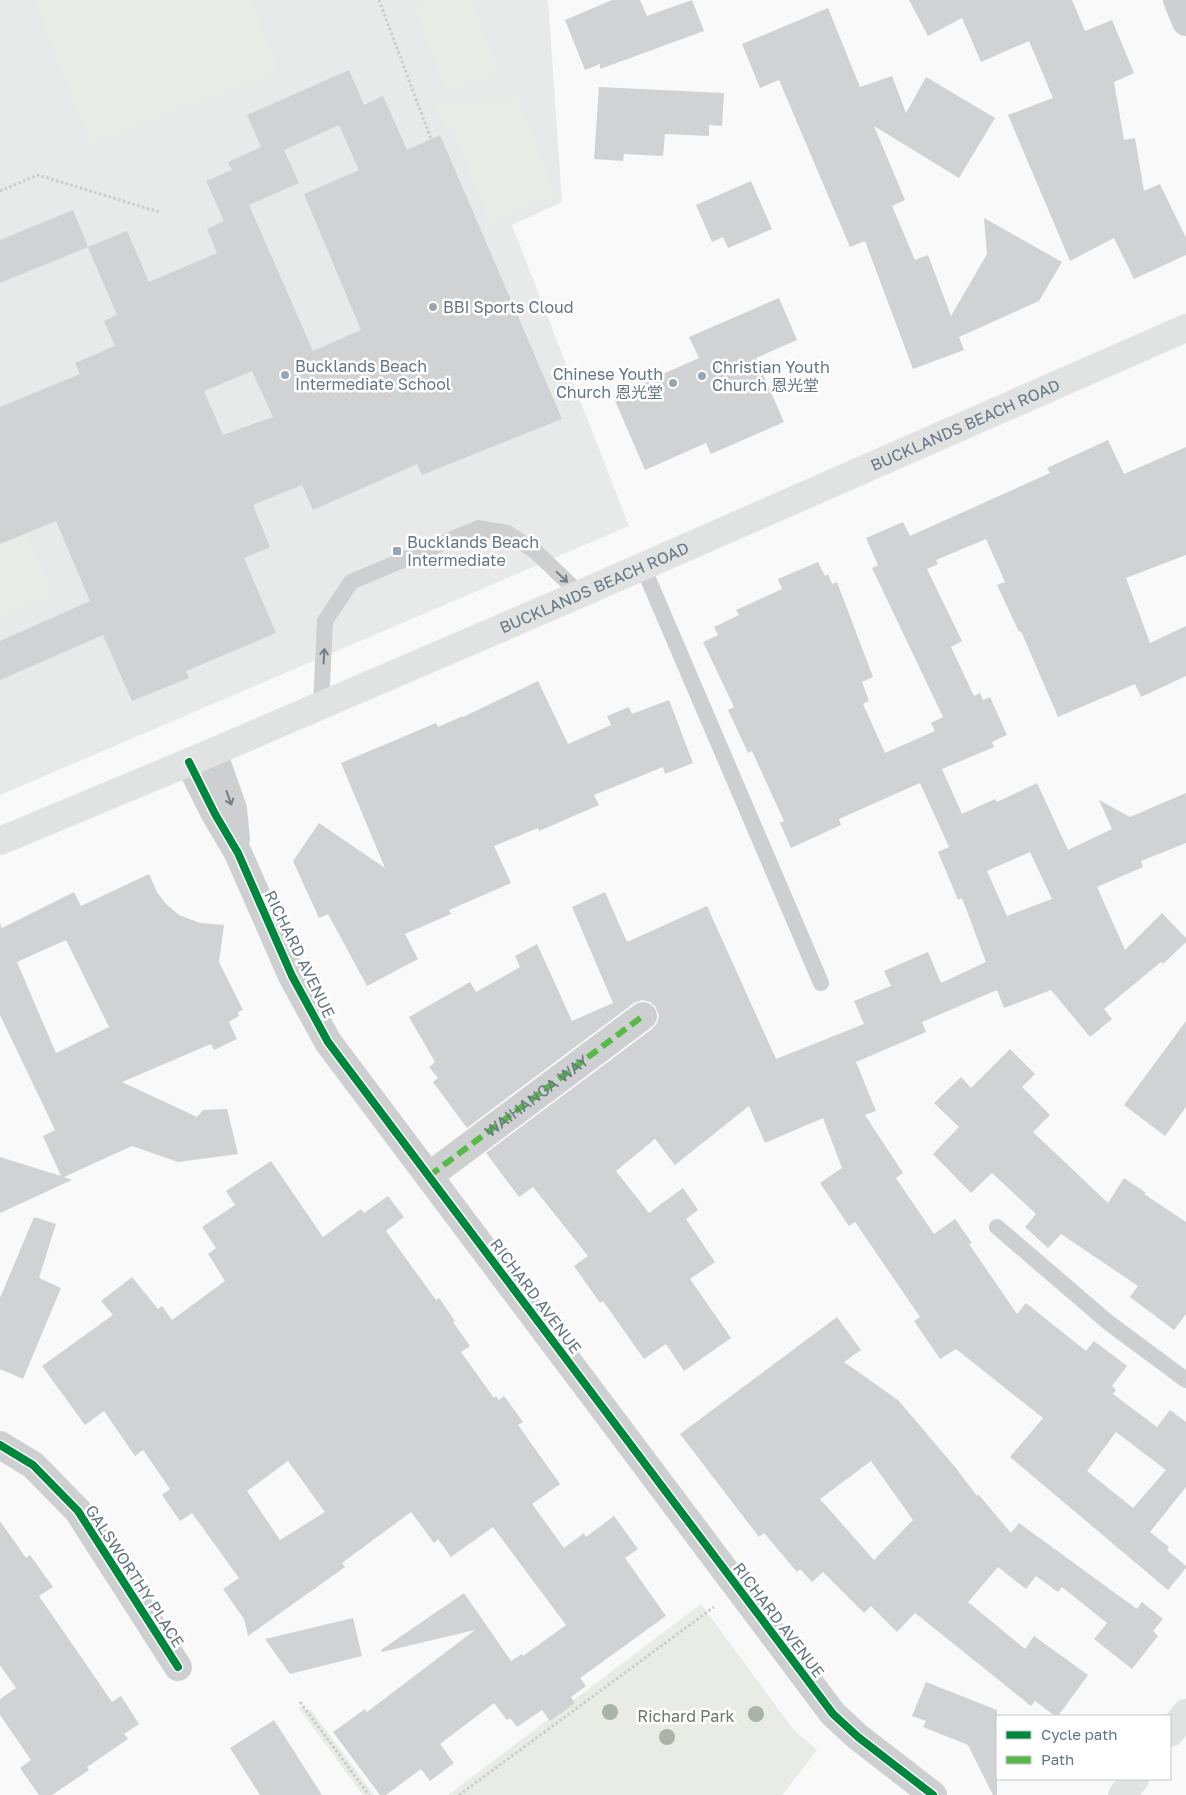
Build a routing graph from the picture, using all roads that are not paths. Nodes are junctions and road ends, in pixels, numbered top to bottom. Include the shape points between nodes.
1 (1177, 0) edge
2 (1186, 22) edge
3 (1186, 328) edge
4 (642, 567) junction
5 (580, 594) junction
6 (321, 705) junction
7 (201, 757) junction
8 (0, 841) edge
9 (821, 982) dead end
10 (643, 1016) dead end
11 (429, 1176) junction
12 (997, 1226) dead end
13 (1186, 1380) edge
14 (0, 1445) edge
15 (178, 1667) dead end
16 (1134, 1780) edge
17 (933, 1795) edge
18 (1122, 1795) edge

1 - 2 street
3 - 4 main road, BUCKLANDS BEACH ROAD
4 - 5 main road, BUCKLANDS BEACH ROAD
4 - 9 lane
5 - 6 main road, BUCKLANDS BEACH ROAD
6 -> 5 lane via 325,621 351,582 478,528 507,534 535,552
6 - 7 main road, BUCKLANDS BEACH ROAD
7 - 8 main road, BUCKLANDS BEACH ROAD
7 - 11 street, RICHARD AVENUE via 215,814 238,853 292,976 328,1042
10 - 11 street, WAIHANGA WAY
11 - 17 street, RICHARD AVENUE via 833,1714
12 - 13 lane via 1109,1323
14 - 15 street, GALSWORTHY PLACE via 33,1465 78,1511
16 - 18 main road

